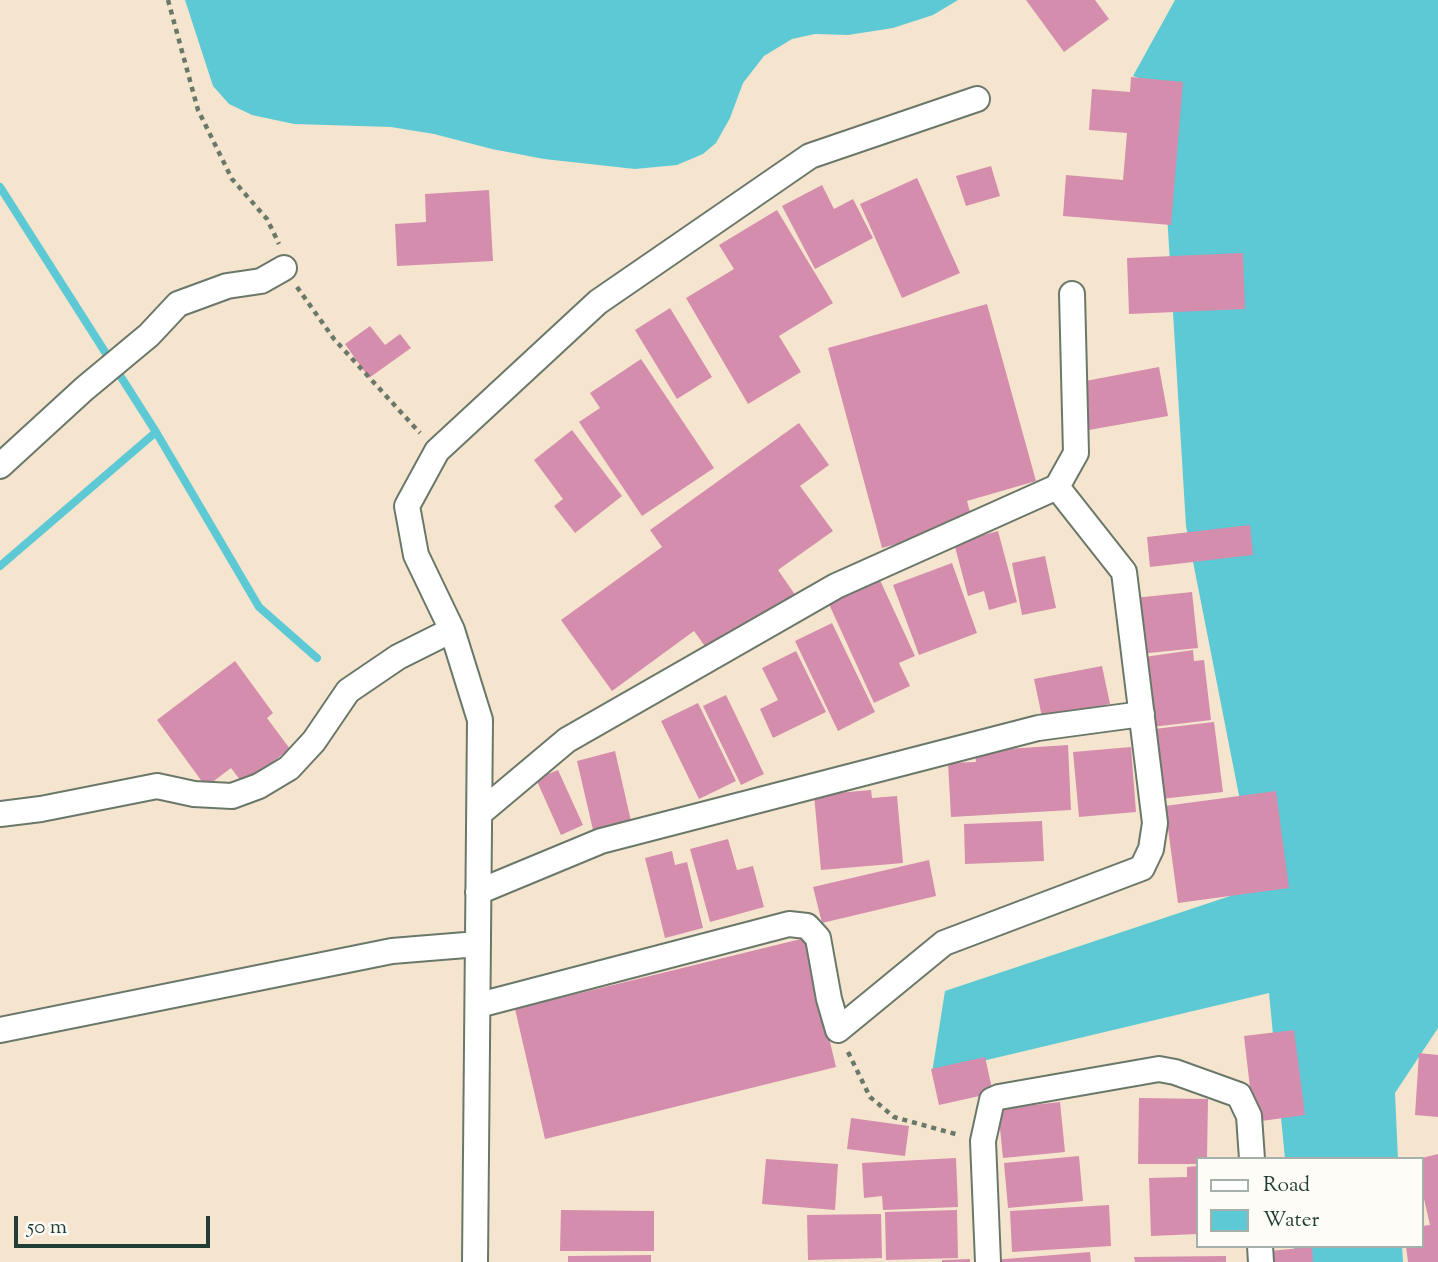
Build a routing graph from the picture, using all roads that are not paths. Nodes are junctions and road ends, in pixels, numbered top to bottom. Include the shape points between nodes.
1 (977, 99) dead end
2 (284, 268) road end
3 (1072, 294) dead end
4 (0, 466) edge
5 (1057, 486) junction
6 (452, 631) junction
7 (1142, 714) junction
8 (480, 813) junction
9 (0, 814) edge
10 (478, 892) junction
11 (478, 944) junction
12 (479, 1005) junction
13 (0, 1030) edge
14 (1252, 1157) edge
15 (475, 1262) edge
16 (988, 1262) edge

1 - 6 street via 810,156 598,302 437,451 407,506 416,555
2 - 4 street via 261,281 227,286 178,304
3 - 5 street via 1076,453
5 - 7 street via 1124,572
5 - 8 street via 836,586 567,740
6 - 8 street via 480,720
6 - 9 street via 398,657 348,691 289,768 250,789 232,796 157,786
7 - 10 street via 1038,728 601,841
7 - 12 street via 1154,823 1151,849 1142,868 944,943 838,1030 818,938 807,926 789,924
8 - 10 street
10 - 11 street
11 - 12 street
11 - 13 street via 392,951
12 - 15 street
14 - 16 street via 1249,1116 1239,1095 1175,1072 1159,1069 999,1097 992,1100 983,1141

